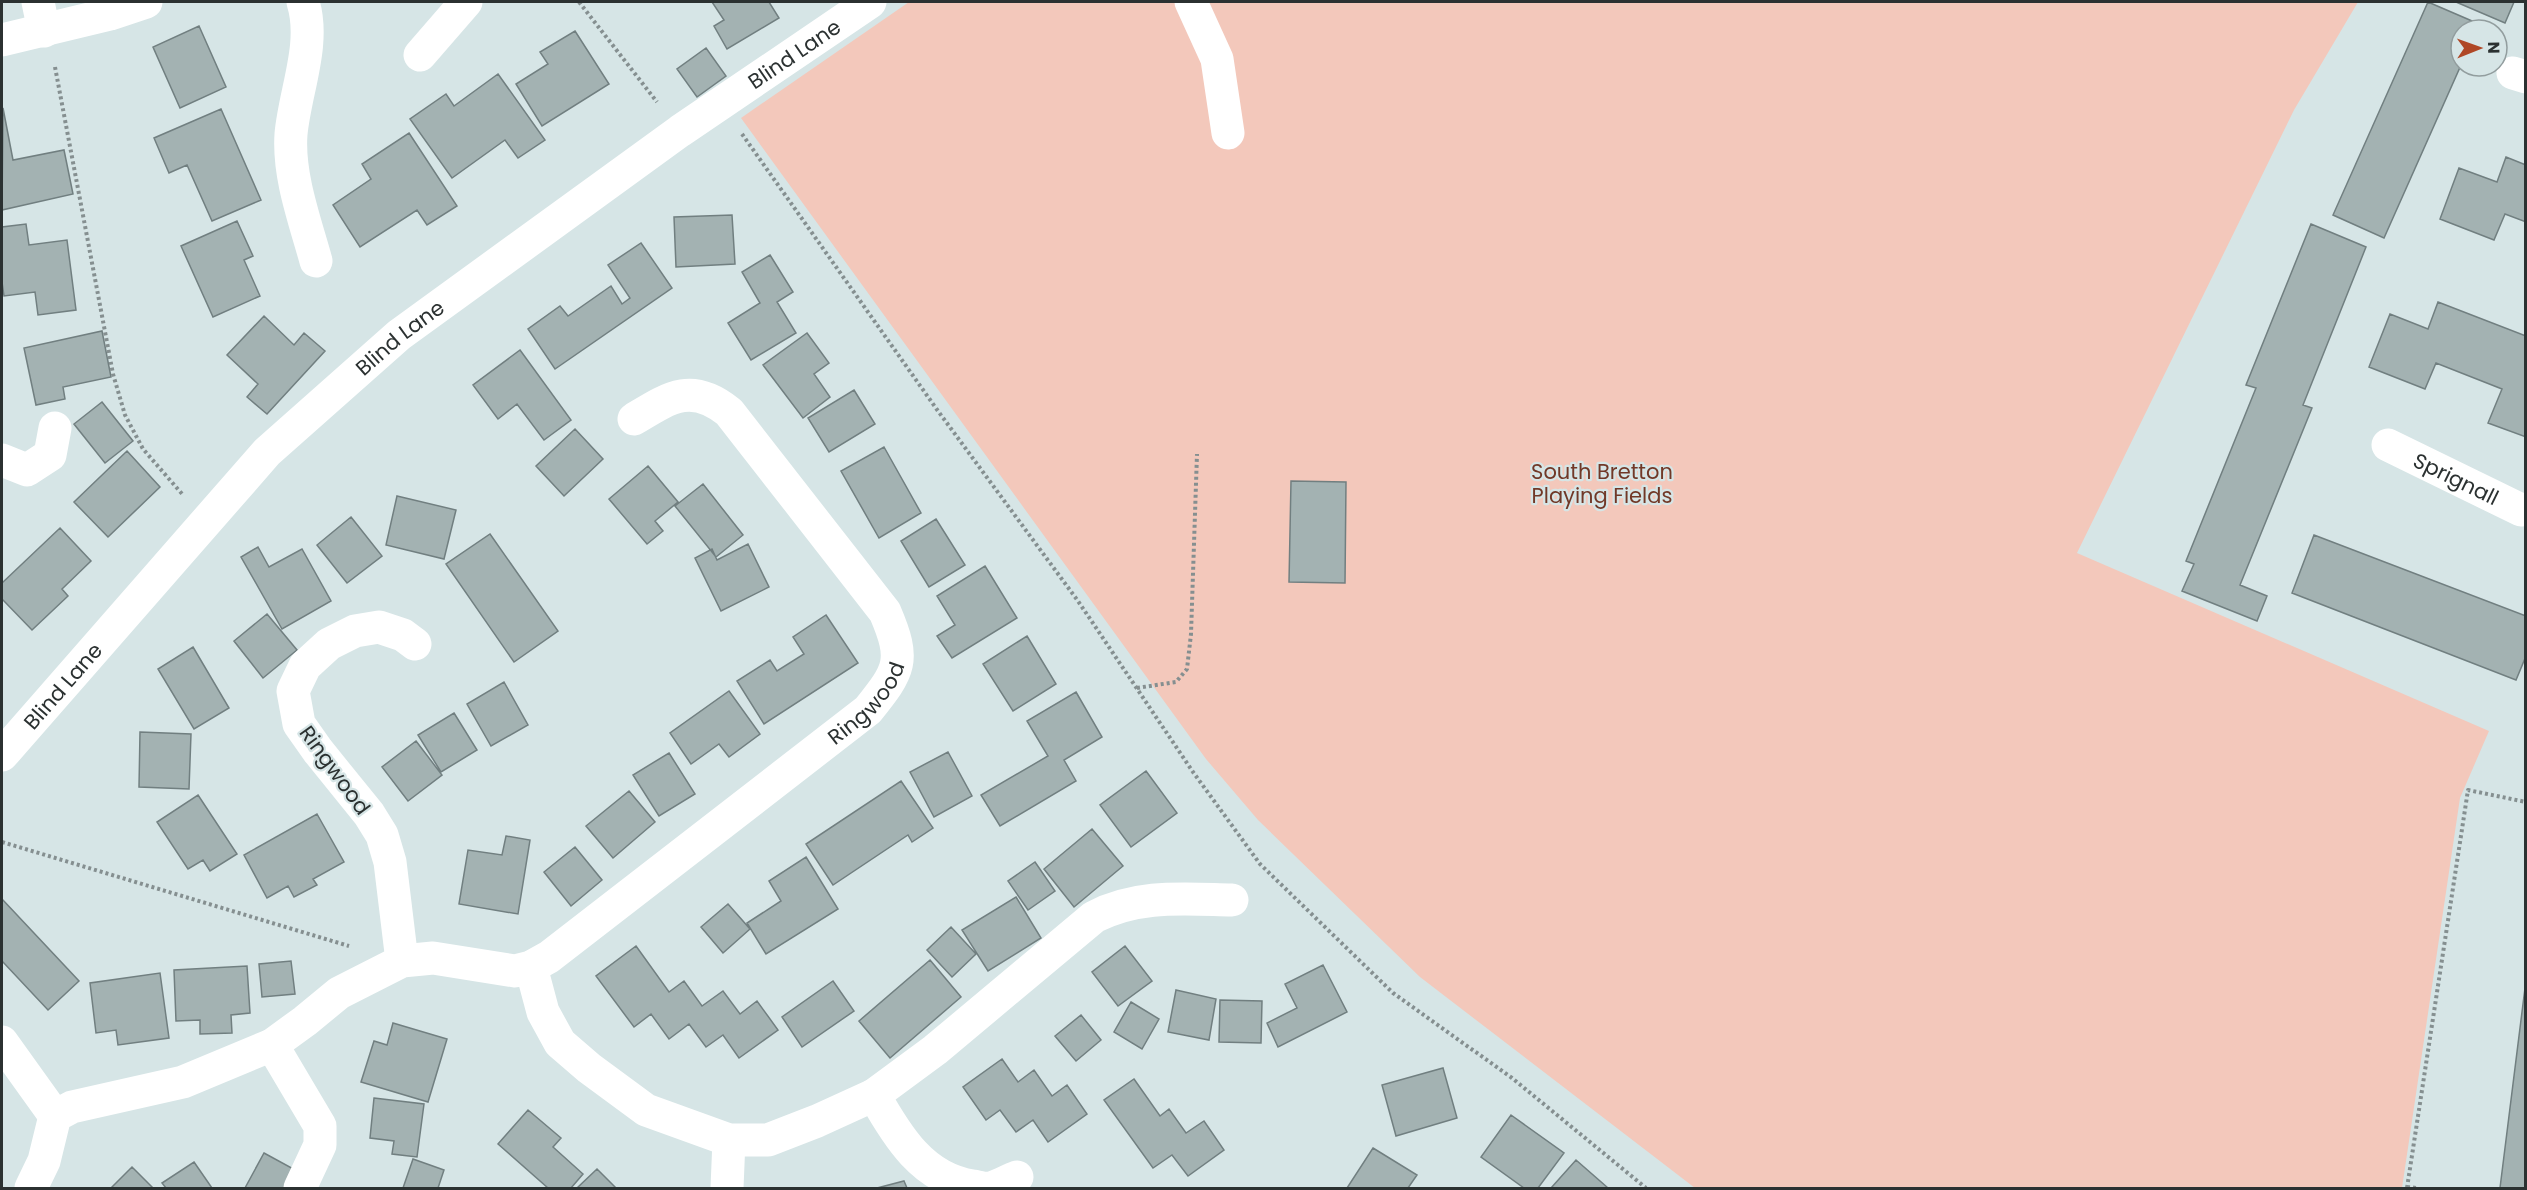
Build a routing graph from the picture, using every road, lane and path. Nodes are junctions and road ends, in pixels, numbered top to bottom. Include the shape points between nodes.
1 (146, 2) edge
2 (303, 2) edge
3 (466, 2) edge
4 (579, 2) edge
5 (870, 2) edge
6 (1191, 2) edge
7 (45, 30) edge
8 (2, 40) edge
9 (420, 55) dead end
10 (720, 104) junction
11 (680, 131) junction
12 (1228, 133) dead end
13 (316, 261) dead end
14 (634, 419) dead end
15 (55, 428) dead end
16 (2388, 445) dead end
17 (1197, 454) dead end
18 (2, 459) edge
19 (2526, 509) edge
20 (205, 520) junction
21 (415, 644) dead end
22 (1136, 688) junction
23 (2, 755) edge
24 (2526, 802) edge
25 (2, 842) edge
26 (1232, 900) dead end
27 (402, 962) junction
28 (531, 967) junction
29 (2, 1042) edge
30 (272, 1045) junction
31 (874, 1095) junction
32 (55, 1116) junction
33 (729, 1140) junction
34 (1017, 1177) dead end
35 (31, 1188) edge
36 (300, 1188) edge
37 (727, 1188) edge
38 (1646, 1188) edge
39 (2407, 1188) edge
40 (2417, 1188) edge

1 - 7 street
2 - 13 street via 307,13 305,56 291,135 295,182
3 - 9 street
4 - 11 path
5 - 10 street, Blind Lane
6 - 12 street via 1217,59
7 - 8 street
7 - 20 path via 113,374 125,415 143,449
10 - 11 street, Blind Lane
10 - 22 path via 1078,601
11 - 20 street, Blind Lane via 399,335 267,452
14 - 28 street, Ringwood via 667,399 693,394 716,401 729,412 885,612 898,652 894,678 868,710
15 - 18 street via 50,455 27,470
16 - 19 street, Sprignall via 2521,510
17 - 22 path via 1188,669 1176,682
20 - 23 street, Blind Lane
21 - 27 street, Ringwood via 403,635 379,627 355,631 329,644 305,666 293,690 299,724 382,835 390,862
22 - 38 path via 1260,864 1393,993 1512,1078
24 - 39 path via 2468,790
25 - 27 path
26 - 31 street via 1150,899 1114,907 1094,917 935,1050
27 - 28 street, Ringwood via 433,958 515,971
27 - 30 street, Ringwood via 339,993
28 - 33 street via 543,1012 560,1043 646,1110
29 - 32 street
30 - 32 street, Ringwood via 183,1082 72,1107
30 - 36 street via 320,1126 320,1145
31 - 33 street via 768,1140
31 - 34 street via 894,1130 933,1172 962,1184 990,1188
32 - 35 street via 44,1161
33 - 37 street
39 - 40 path

